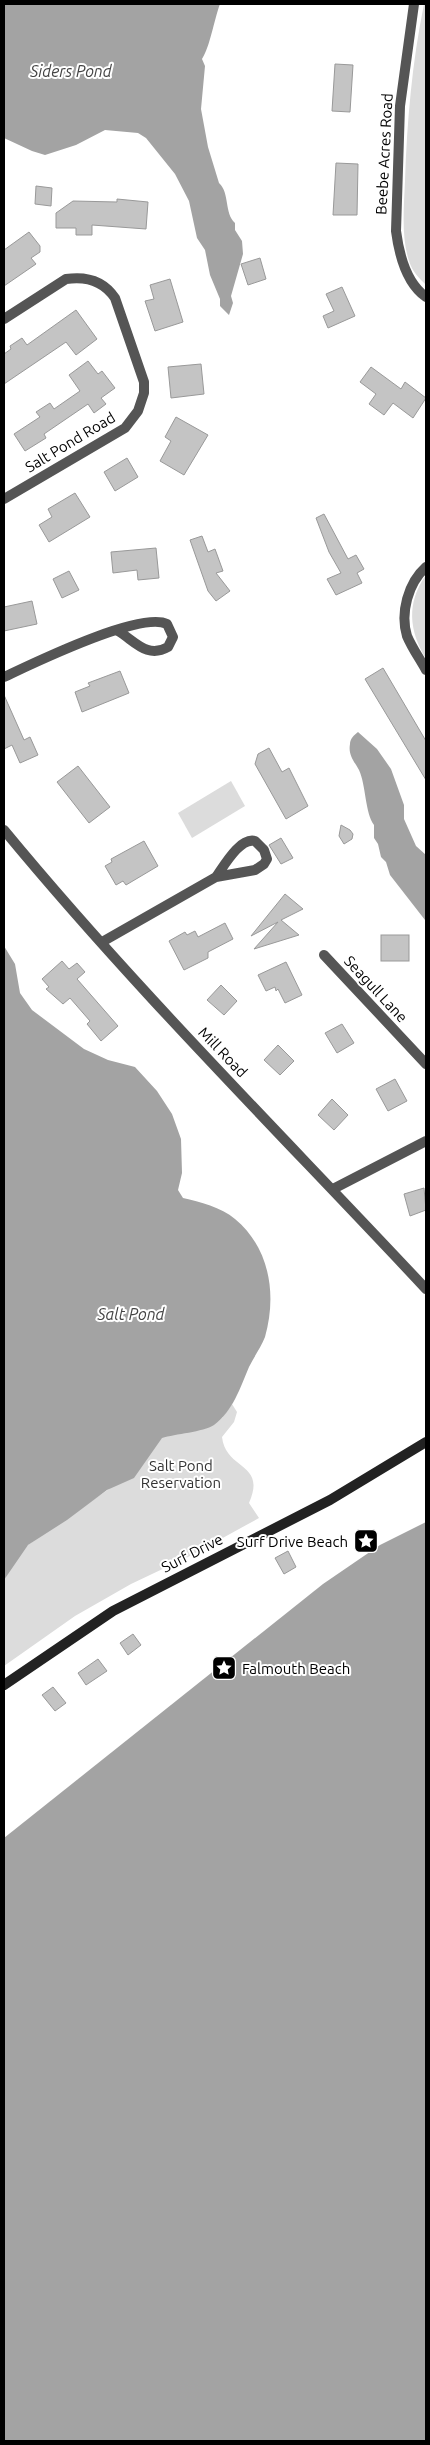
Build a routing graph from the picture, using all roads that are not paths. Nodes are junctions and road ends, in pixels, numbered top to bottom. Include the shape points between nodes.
1 (414, 4) edge
2 (426, 297) edge
3 (4, 319) edge
4 (4, 499) edge
5 (426, 567) edge
6 (118, 631) junction
7 (426, 670) edge
8 (4, 677) edge
9 (4, 830) edge
10 (216, 877) junction
11 (102, 942) junction
12 (324, 955) dead end
13 (426, 1064) edge
14 (426, 1141) edge
15 (333, 1190) junction
16 (426, 1289) edge
17 (426, 1442) edge
18 (4, 1684) edge

1 - 2 street, Beebe Acres Road via 400,106 396,231 406,270
3 - 4 street, Salt Pond Road via 66,279 84,278 101,284 114,298 138,361 144,392 138,411 125,428
5 - 7 street via 410,590 405,624 407,635
6 - 6 street via 160,620 170,628 173,637 168,647 153,652
6 - 8 street via 46,657
9 - 11 street, Mill Road
10 - 10 street via 255,870 267,859 264,850 255,841 246,842
10 - 11 street
11 - 15 street, Mill Road
12 - 13 street, Seagull Lane
14 - 15 street
15 - 16 street, Mill Road
17 - 18 main road, Surf Drive via 330,1500 113,1611

